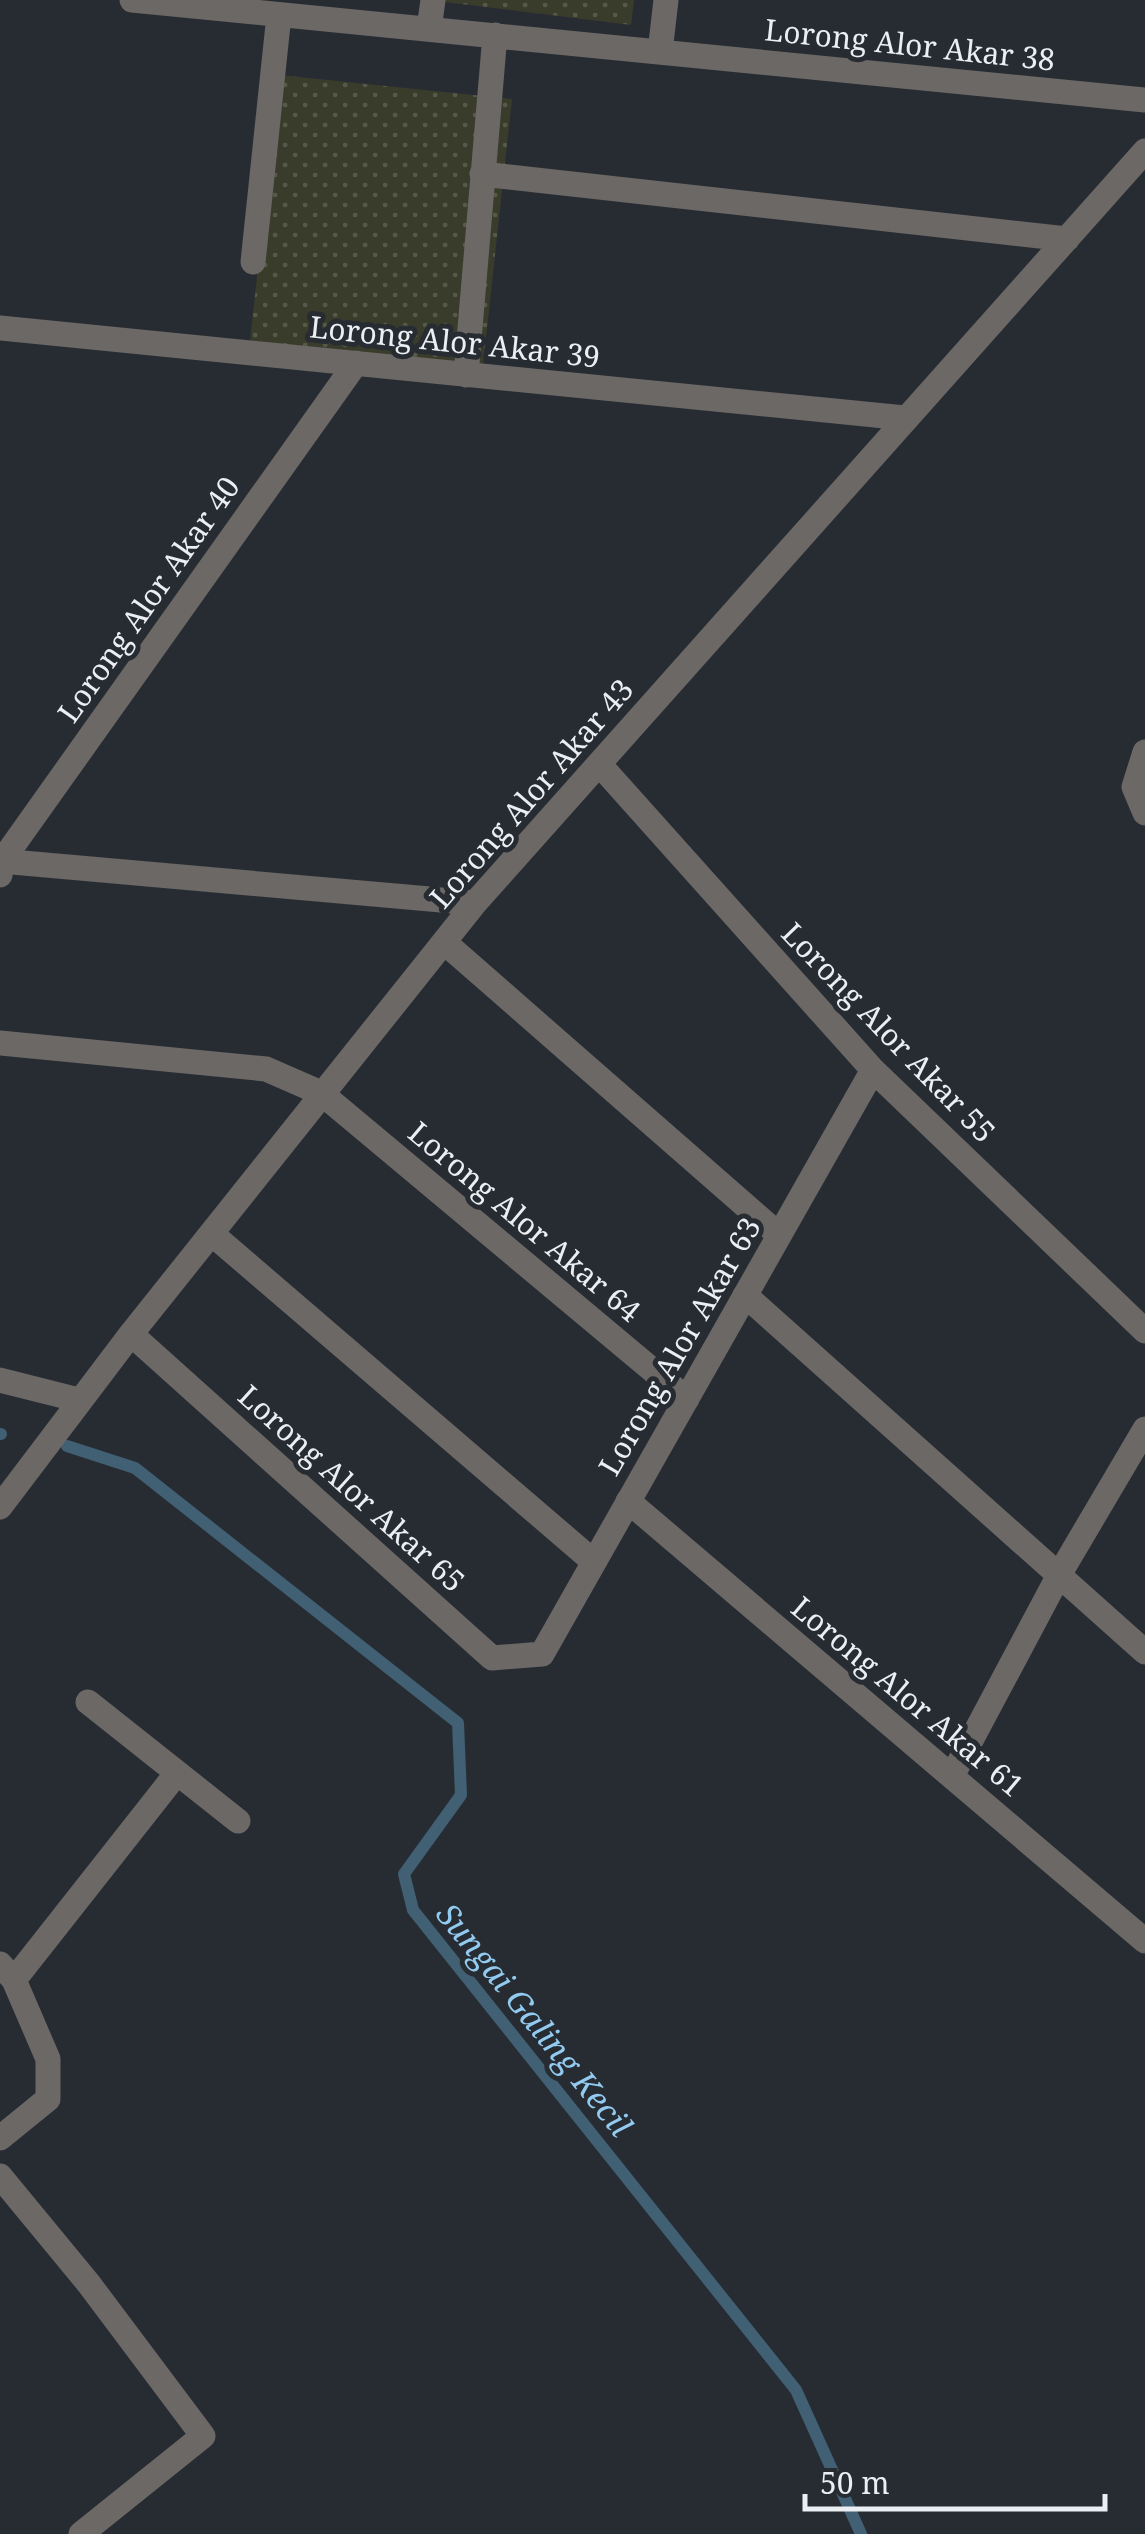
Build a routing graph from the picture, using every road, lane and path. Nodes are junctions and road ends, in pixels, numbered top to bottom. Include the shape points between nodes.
1 (132, 0) edge
2 (433, 0) edge
3 (666, 0) edge
4 (279, 14) junction
5 (429, 29) junction
6 (494, 35) junction
7 (660, 52) junction
8 (1145, 100) edge
9 (1145, 152) edge
10 (482, 174) junction
11 (1067, 238) junction
12 (253, 262) dead end
13 (0, 328) edge
14 (356, 364) junction
15 (466, 375) junction
16 (904, 418) junction
17 (1145, 752) edge
18 (600, 765) junction
19 (1145, 813) edge
20 (1, 866) edge
21 (475, 902) junction
22 (444, 942) junction
23 (0, 1043) edge
24 (873, 1070) junction
25 (321, 1093) junction
26 (212, 1234) junction
27 (779, 1235) junction
28 (745, 1295) junction
29 (1145, 1331) edge
30 (131, 1334) junction
31 (0, 1380) edge
32 (687, 1399) junction
33 (80, 1400) junction
34 (1145, 1429) edge
35 (628, 1502) junction
36 (0, 1507) edge
37 (594, 1562) junction
38 (1059, 1576) junction
39 (1145, 1652) edge
40 (542, 1654) joint
41 (88, 1702) dead end
42 (177, 1774) junction
43 (952, 1776) junction
44 (238, 1821) dead end
45 (1145, 1941) edge
46 (7, 1972) edge
47 (0, 2138) edge
48 (0, 2176) edge
49 (81, 2534) edge

1 - 4 street, Lorong Alor Akar 38
2 - 5 street
3 - 7 street
4 - 5 street, Lorong Alor Akar 38
4 - 12 street
5 - 6 street, Lorong Alor Akar 38
6 - 7 street, Lorong Alor Akar 38
6 - 10 street
7 - 8 street, Lorong Alor Akar 38
9 - 11 street, Lorong Alor Akar 43
10 - 11 street
10 - 15 street
11 - 16 street, Lorong Alor Akar 43
13 - 14 street, Lorong Alor Akar 39
14 - 15 street, Lorong Alor Akar 39
14 - 20 street, Lorong Alor Akar 40
15 - 16 street, Lorong Alor Akar 39
16 - 18 street, Lorong Alor Akar 43
17 - 19 street via 1134,787
18 - 21 street, Lorong Alor Akar 43
18 - 24 street, Lorong Alor Akar 55
20 - 21 street
21 - 22 street, Lorong Alor Akar 43
22 - 25 street, Lorong Alor Akar 43
22 - 27 street
23 - 25 street, Lorong Alor Akar 64 via 266,1068
24 - 27 street, Lorong Alor Akar 63
24 - 29 street, Lorong Alor Akar 55
25 - 26 street, Lorong Alor Akar 43
25 - 32 street, Lorong Alor Akar 64
26 - 30 street, Lorong Alor Akar 43
26 - 37 street
27 - 28 street, Lorong Alor Akar 63
28 - 32 street, Lorong Alor Akar 63
28 - 38 street
30 - 33 street, Lorong Alor Akar 43
30 - 40 street, Lorong Alor Akar 65 via 492,1658
31 - 33 street
32 - 35 street, Lorong Alor Akar 63
33 - 36 street, Lorong Alor Akar 43
34 - 38 street
35 - 37 street, Lorong Alor Akar 63
35 - 43 street, Lorong Alor Akar 61
37 - 40 street, Lorong Alor Akar 63
38 - 39 street
38 - 43 street
41 - 42 street
42 - 44 street
42 - 46 street
43 - 45 street, Lorong Alor Akar 61
46 - 47 street via 48,2059 48,2099
48 - 49 street via 203,2436

